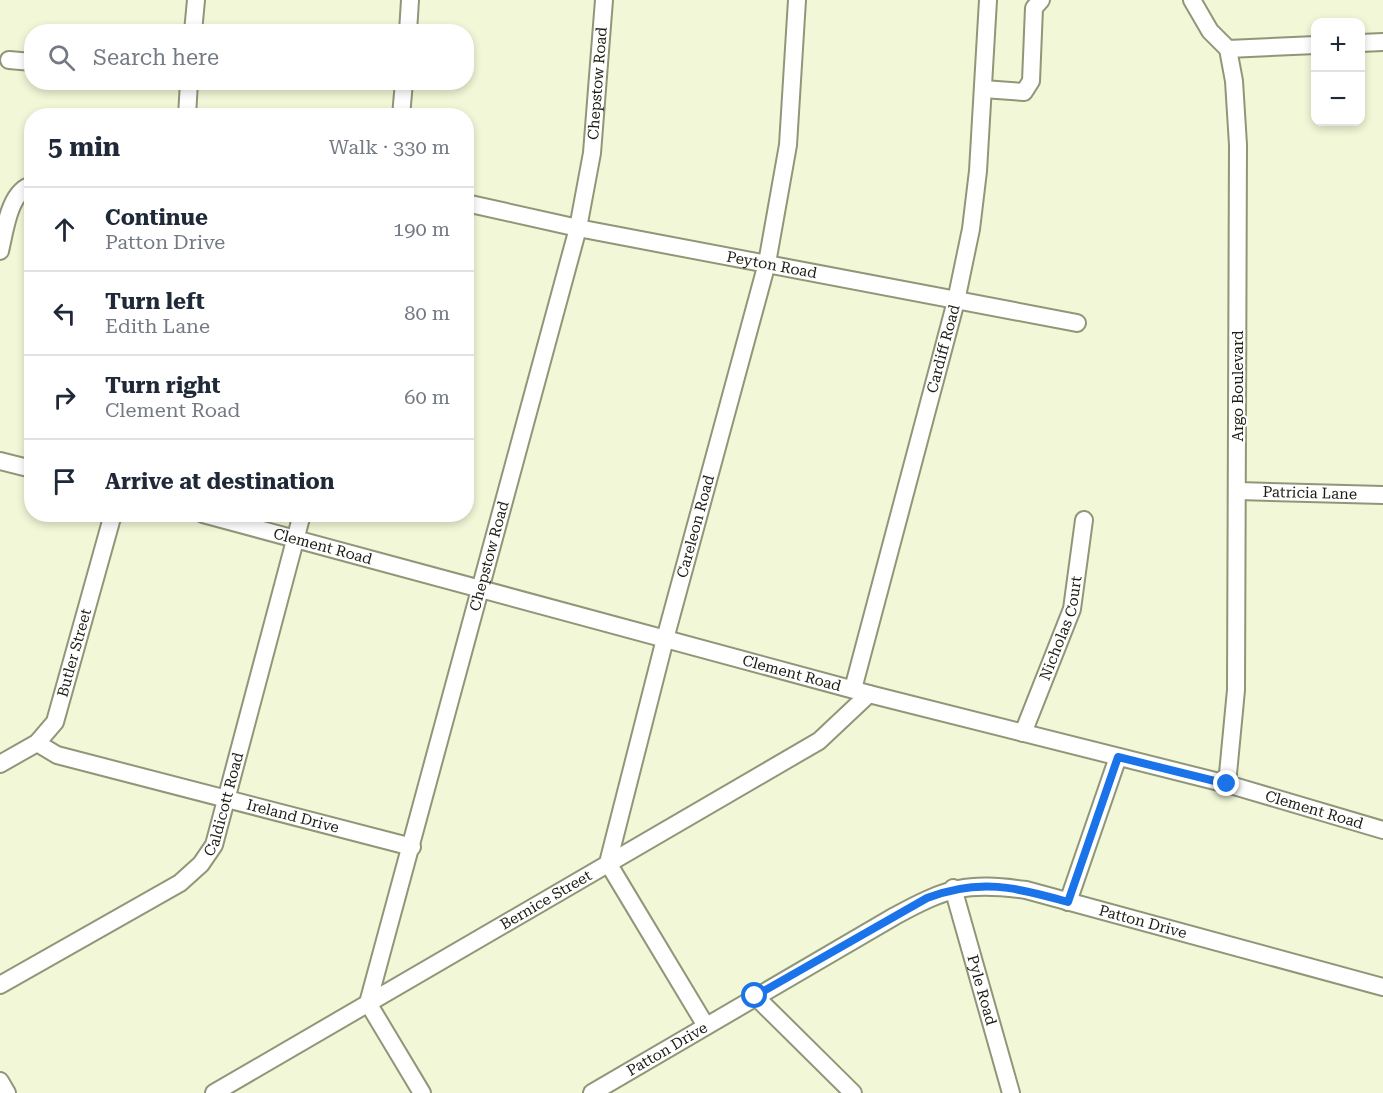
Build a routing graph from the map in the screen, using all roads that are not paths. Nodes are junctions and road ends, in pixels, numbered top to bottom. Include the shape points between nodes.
1 (195, 0) edge
2 (410, 0) edge
3 (604, 0) edge
4 (797, 0) edge
5 (988, 0) edge
6 (1041, 0) edge
7 (1192, 0) edge
8 (194, 24) edge
9 (408, 24) edge
10 (1383, 42) edge
11 (1365, 43) edge
12 (1311, 45) edge
13 (1228, 49) junction
14 (9, 60) dead end
15 (24, 61) edge
16 (983, 89) junction
17 (189, 90) edge
18 (403, 90) edge
19 (187, 108) edge
20 (402, 108) edge
21 (24, 188) edge
22 (474, 205) edge
23 (578, 228) junction
24 (0, 251) edge
25 (767, 263) junction
26 (956, 301) junction
27 (1077, 323) dead end
28 (0, 461) edge
29 (24, 467) edge
30 (1238, 491) junction
31 (1383, 495) edge
32 (1084, 520) dead end
33 (111, 522) edge
34 (232, 522) edge
35 (300, 522) edge
36 (296, 540) junction
37 (482, 589) junction
38 (665, 639) junction
39 (861, 692) junction
40 (1023, 733) junction
41 (38, 743) junction
42 (1118, 757) junction
43 (0, 764) edge
44 (1227, 784) junction
45 (228, 801) junction
46 (1383, 830) edge
47 (412, 847) junction
48 (608, 862) junction
49 (953, 888) junction
50 (1068, 902) junction
51 (0, 985) edge
52 (1383, 987) edge
53 (755, 996) junction
54 (368, 1003) junction
55 (706, 1026) junction
56 (0, 1081) edge
57 (7, 1093) edge
58 (214, 1093) edge
59 (422, 1093) edge
60 (592, 1093) edge
61 (853, 1093) edge
62 (1011, 1093) edge

1 - 8 street
2 - 9 street
3 - 23 street, Chepstow Road via 592,153
4 - 25 street, Careleon Road via 788,145
5 - 16 street, Cardiff Road
6 - 16 street via 1034,8 1031,81 1024,92
7 - 13 street via 1210,31
10 - 11 street
12 - 13 street
13 - 30 street, Argo Boulevard via 1238,145
14 - 15 street
16 - 26 street, Cardiff Road via 971,229
17 - 19 street
18 - 20 street
21 - 24 street via 17,196
22 - 23 street, Peyton Road
23 - 25 street, Peyton Road
23 - 37 street, Chepstow Road
25 - 26 street, Peyton Road
25 - 38 street, Careleon Road
26 - 27 street, Peyton Road
26 - 39 street, Cardiff Road
28 - 29 street
30 - 31 street, Patricia Lane
30 - 44 street, Argo Boulevard via 1236,690
32 - 40 street, Nicholas Court via 1072,609
33 - 41 street, Butler Street via 56,722
34 - 36 street, Clement Road
35 - 36 street, Caldicott Road
36 - 37 street, Clement Road
36 - 45 street, Caldicott Road
37 - 38 street, Clement Road
37 - 47 street, Chepstow Road
38 - 39 street, Clement Road
38 - 48 street, Careleon Road
39 - 40 street, Clement Road
39 - 48 street, Bernice Street via 819,741
40 - 42 street, Clement Road
41 - 43 street, Butler Street
41 - 45 street, Ireland Drive via 57,755
42 - 44 street, Clement Road
42 - 50 street
44 - 46 street, Clement Road
45 - 47 street, Ireland Drive
45 - 51 street, Caldicott Road via 214,845 180,883
47 - 54 street, Chepstow Road
48 - 54 street, Bernice Street
48 - 55 street
49 - 50 street, Patton Drive via 985,885 1026,890
49 - 53 street, Patton Drive via 927,898
49 - 62 street, Pyle Road
50 - 52 street, Patton Drive
53 - 55 street, Patton Drive
53 - 61 street
54 - 58 street, Bernice Street
54 - 59 street
55 - 60 street, Patton Drive
56 - 57 street

